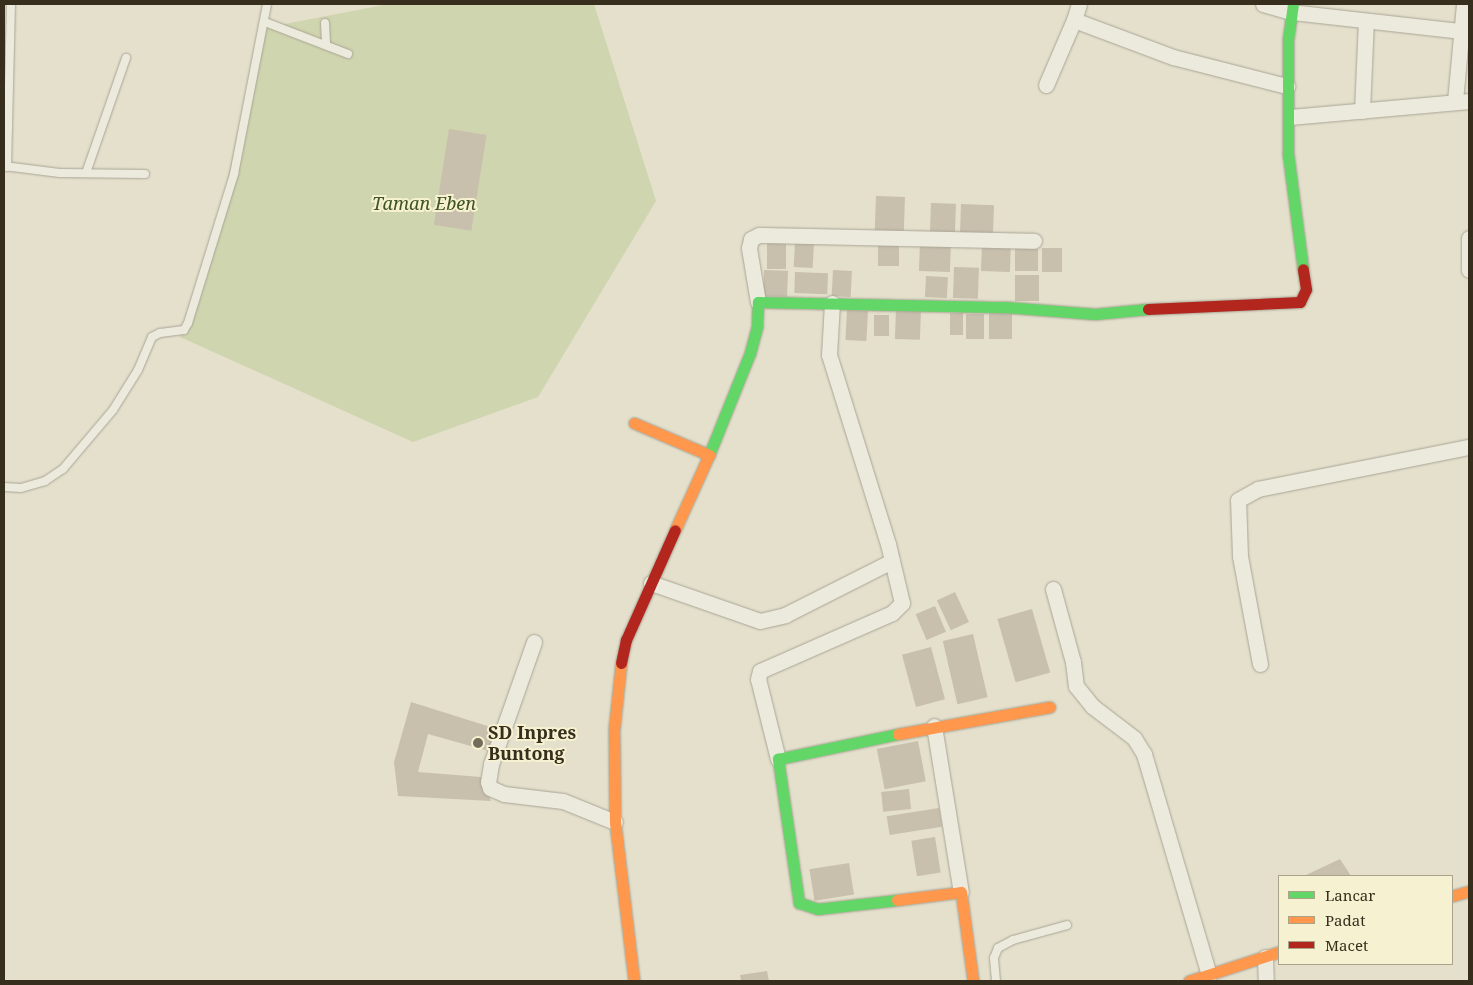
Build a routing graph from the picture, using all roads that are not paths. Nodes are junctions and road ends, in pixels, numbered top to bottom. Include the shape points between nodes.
1 (11, 4) edge
2 (267, 4) edge
3 (1079, 4) edge
4 (1262, 4) edge
5 (1464, 4) edge
6 (1292, 8) edge
7 (7, 17) edge
8 (1074, 20) junction
9 (1366, 21) junction
10 (265, 22) junction
11 (325, 23) dead end
12 (1461, 31) junction
13 (326, 45) junction
14 (348, 54) dead end
15 (126, 58) dead end
16 (1046, 85) dead end
17 (1287, 86) junction
18 (1462, 101) edge
19 (1362, 111) junction
20 (1290, 117) junction
21 (5, 166) edge
22 (86, 173) junction
23 (145, 174) dead end
24 (1469, 238) edge
25 (1034, 241) dead end
26 (1469, 270) edge
27 (758, 302) junction
28 (832, 303) junction
29 (634, 423) dead end
30 (1469, 447) edge
31 (709, 455) junction
32 (4, 487) edge
33 (892, 561) junction
34 (651, 583) junction
35 (1053, 589) dead end
36 (534, 642) dead end
37 (1260, 664) dead end
38 (1050, 707) dead end
39 (934, 726) junction
40 (778, 759) junction
41 (615, 822) junction
42 (1469, 891) edge
43 (961, 892) junction
44 (1453, 896) edge
45 (1067, 925) dead end
46 (1272, 955) edge
47 (1209, 975) junction
48 (634, 981) edge
49 (973, 981) edge
50 (996, 981) edge
51 (1189, 981) edge
52 (1266, 981) edge

1 - 7 lane
2 - 10 lane
3 - 8 street
4 - 6 street
5 - 12 street
6 - 9 street
6 - 17 main road
7 - 21 lane
8 - 16 street
8 - 17 street via 1173,57
9 - 12 street
9 - 19 street
10 - 13 lane
10 - 32 lane via 234,174 188,323 184,330 152,337 138,370 113,410 63,469 45,480 21,488
11 - 13 lane
12 - 18 street
13 - 14 lane
15 - 22 lane
17 - 20 main road
18 - 19 street
19 - 20 street
20 - 28 main road via 1290,186 1306,289 1306,296 1300,302 1188,306 1095,314 1005,307
21 - 22 lane
22 - 23 lane
24 - 26 street
25 - 27 street via 759,236 751,239 749,248
27 - 28 main road
27 - 31 main road via 757,326 750,353
28 - 33 street via 829,355
29 - 31 main road
30 - 37 street via 1258,488 1238,500 1240,556
31 - 34 main road
33 - 34 street via 785,615 760,621
33 - 40 street via 901,594 900,607 760,671 758,679
34 - 41 main road via 626,640 620,664 615,722
35 - 47 street via 1073,662 1076,686 1092,706 1134,738 1144,754
36 - 41 street via 491,764 490,788 504,794 563,801
38 - 39 main road
39 - 40 main road
39 - 43 street
40 - 43 main road via 795,890 801,905 818,909
41 - 48 main road
42 - 44 main road
43 - 49 main road
45 - 50 lane via 1013,940 998,948 994,958
46 - 47 main road
46 - 52 street
47 - 51 main road

